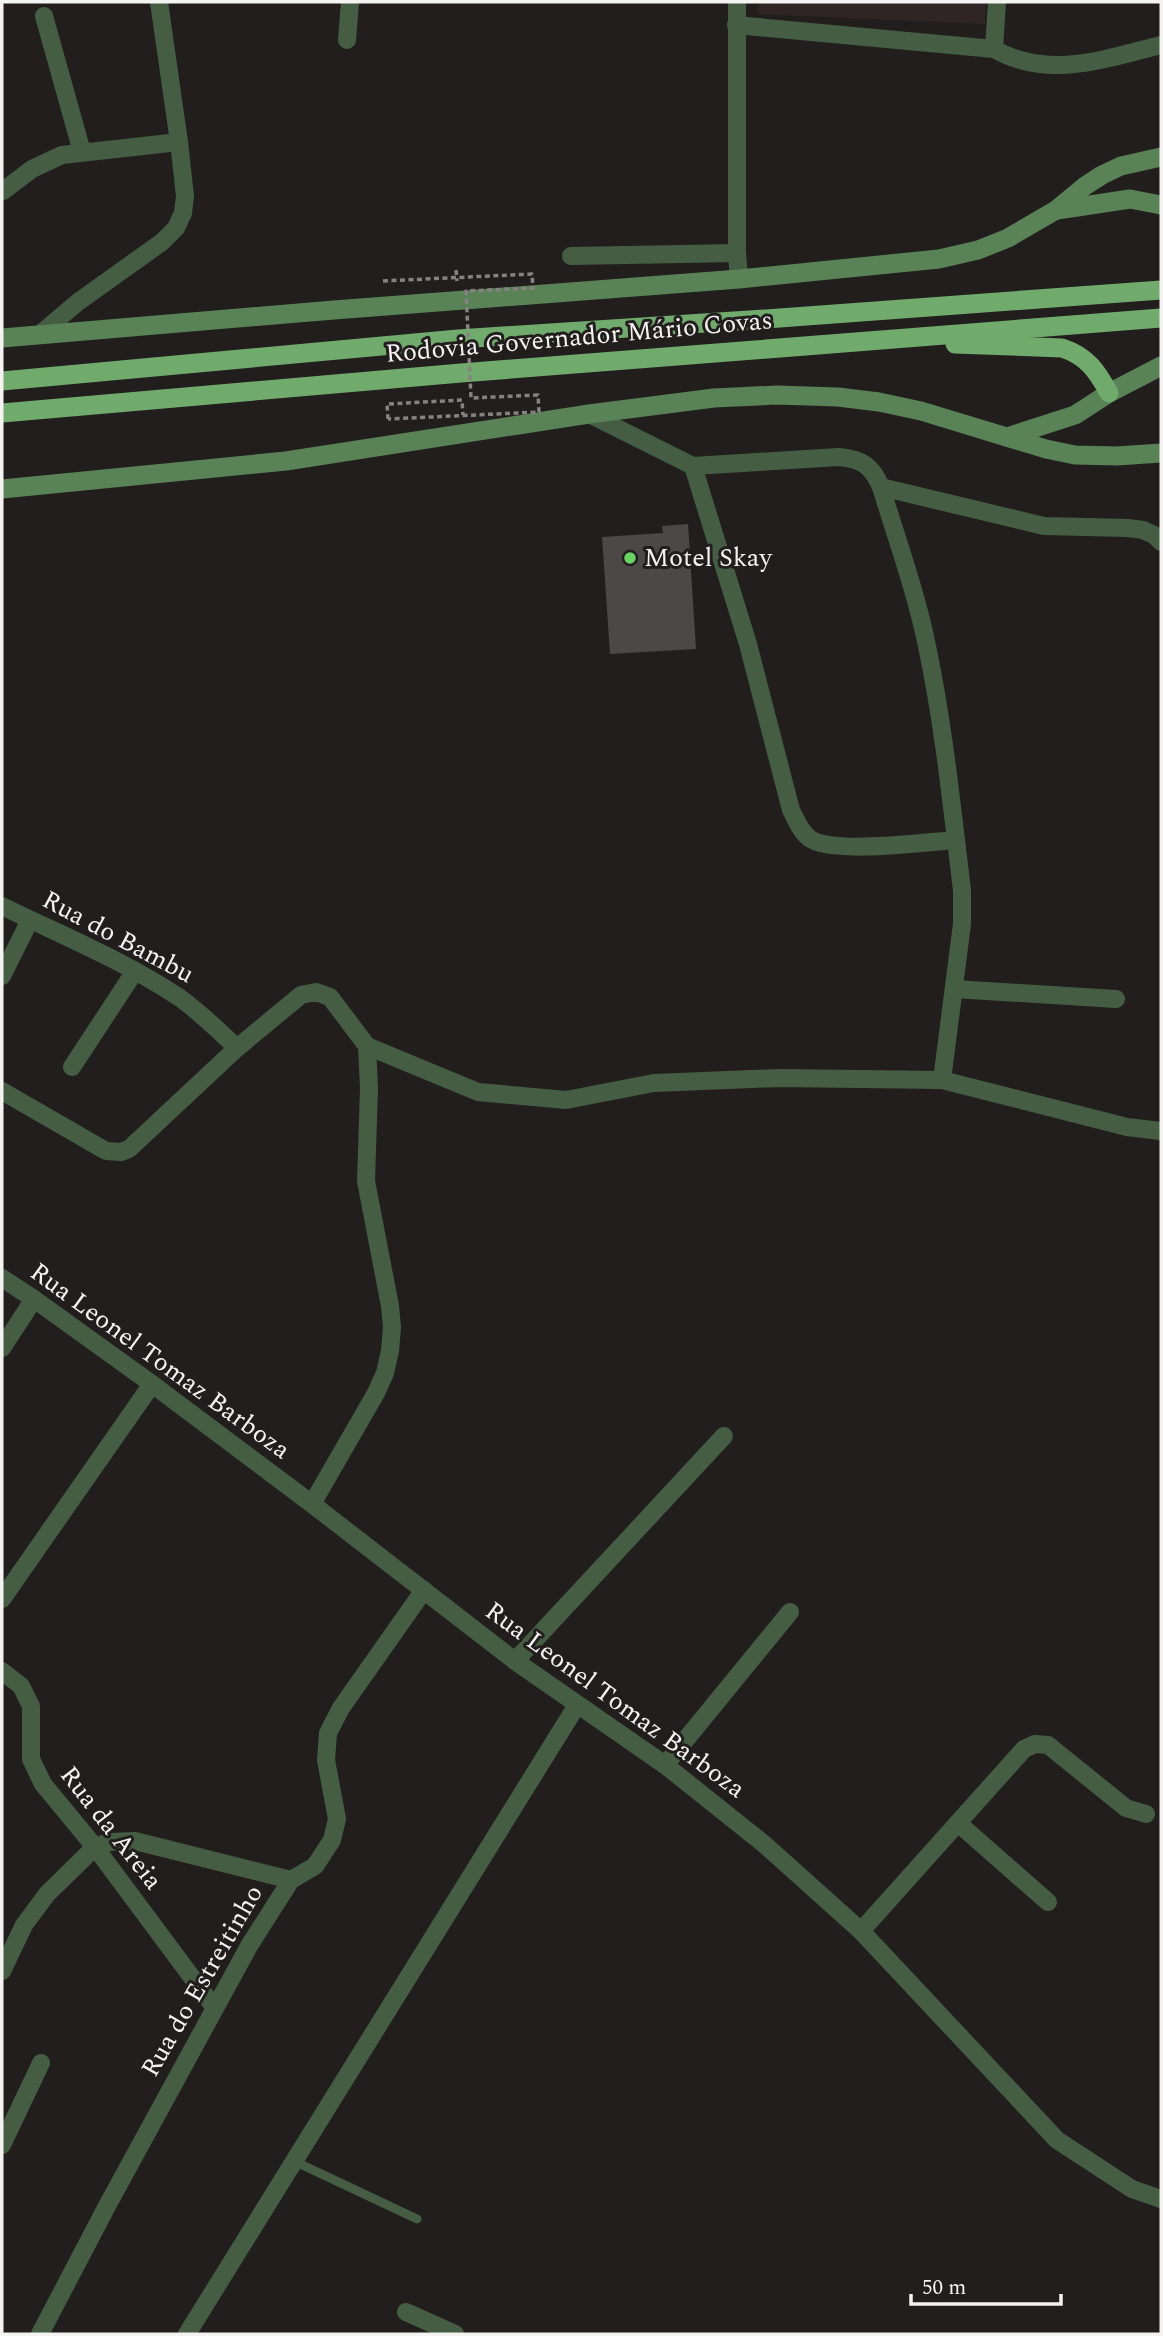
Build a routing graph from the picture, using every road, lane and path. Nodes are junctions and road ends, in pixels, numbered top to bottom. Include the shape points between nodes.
1 (159, 2) edge
2 (350, 2) edge
3 (737, 2) edge
4 (997, 2) edge
5 (44, 16) dead end
6 (736, 25) junction
7 (347, 40) dead end
8 (1161, 45) edge
9 (994, 49) junction
10 (179, 142) junction
11 (82, 152) junction
12 (1161, 157) edge
13 (3, 191) edge
14 (1161, 205) edge
15 (1056, 210) junction
16 (737, 253) junction
17 (571, 256) dead end
18 (1161, 273) edge
19 (739, 279) junction
20 (383, 281) dead end
21 (1161, 289) edge
22 (1132, 292) junction
23 (1161, 318) edge
24 (39, 335) junction
25 (2, 338) edge
26 (863, 340) junction
27 (1161, 366) edge
28 (2, 381) edge
29 (1109, 393) junction
30 (462, 400) dead end
31 (2, 413) edge
32 (589, 414) junction
33 (1006, 438) junction
34 (1161, 453) edge
35 (693, 467) junction
36 (881, 487) junction
37 (2, 489) edge
38 (1161, 542) edge
39 (956, 840) junction
40 (2, 906) edge
41 (30, 920) junction
42 (135, 971) junction
43 (2, 976) edge
44 (954, 989) junction
45 (1116, 999) dead end
46 (367, 1046) junction
47 (237, 1048) junction
48 (72, 1067) dead end
49 (942, 1080) junction
50 (2, 1091) edge
51 (1161, 1131) edge
52 (2, 1278) edge
53 (34, 1299) junction
54 (2, 1348) edge
55 (152, 1384) junction
56 (724, 1436) dead end
57 (312, 1504) junction
58 (424, 1590) junction
59 (2, 1599) edge
60 (790, 1612) dead end
61 (515, 1661) junction
62 (2, 1671) edge
63 (577, 1705) junction
64 (666, 1765) junction
65 (1146, 1814) dead end
66 (958, 1824) junction
67 (95, 1847) junction
68 (291, 1880) junction
69 (1048, 1902) dead end
70 (861, 1931) junction
71 (2, 1971) edge
72 (214, 2007) junction
73 (41, 2063) dead end
74 (2, 2146) edge
75 (296, 2161) junction
76 (1161, 2199) edge
77 (417, 2218) dead end
78 (406, 2312) dead end
79 (40, 2334) edge
80 (187, 2334) edge
81 (455, 2334) edge

1 - 10 street
2 - 7 street
3 - 6 street
4 - 9 street
5 - 11 street
6 - 9 street
6 - 16 street
8 - 9 street via 1068,64 1023,62
10 - 11 street
10 - 24 street via 185,197 176,228
11 - 13 street via 45,162
12 - 15 main road via 1102,175
14 - 15 main road via 1130,199
15 - 19 main road via 1008,238 939,259
16 - 17 street
16 - 19 street
18 - 22 highway
19 - 24 main road
20 - 30 path, bridge via 532,274 533,288 466,292 471,398 538,395 539,412 388,419 387,404
21 - 22 highway, Rodovia Governador Mário Covas
22 - 28 highway, Rodovia Governador Mário Covas via 458,339
23 - 26 highway, Rodovia Governador Mário Covas
24 - 25 main road
26 - 29 highway via 1062,348 1088,361
26 - 31 highway, Rodovia Governador Mário Covas
27 - 29 main road
29 - 33 main road via 1075,415
32 - 33 main road via 714,398 838,397 921,411
32 - 35 street
32 - 37 main road via 286,461
33 - 34 main road via 1075,455
35 - 36 street via 853,458 875,472
35 - 39 street via 800,826 817,843 831,846
36 - 38 street via 1044,526 1143,530
36 - 39 street via 927,645
39 - 44 street via 962,912
40 - 41 street, Rua do Bambu
41 - 42 street, Rua do Bambu
41 - 43 street
42 - 47 street, Rua do Bambu via 198,1012
42 - 48 street
44 - 45 street
44 - 49 street
46 - 47 street via 330,998 316,992 301,995
46 - 49 street via 478,1091 566,1100 654,1083 778,1078
46 - 57 street via 366,1181 390,1306 390,1351 376,1393
47 - 50 street via 121,1152 106,1151
49 - 51 street via 1116,1125
52 - 53 street, Rua Leonel Tomaz Barboza
53 - 54 street
53 - 55 street, Rua Leonel Tomaz Barboza
55 - 57 street, Rua Leonel Tomaz Barboza
55 - 59 street
56 - 61 street
57 - 58 street, Rua Leonel Tomaz Barboza
58 - 61 street, Rua Leonel Tomaz Barboza
58 - 68 street, Rua do Estreitinho via 333,1721 326,1760 336,1829 320,1861
60 - 64 street
61 - 63 street, Rua Leonel Tomaz Barboza
62 - 67 street, Rua da Areia via 21,1686 31,1706 30,1745 36,1772
63 - 64 street, Rua Leonel Tomaz Barboza
63 - 75 street
64 - 70 street, Rua Leonel Tomaz Barboza
65 - 66 street via 1126,1808 1048,1745 1035,1744 1024,1749
66 - 69 street
66 - 70 street
67 - 68 street via 135,1841
67 - 71 street via 35,1909
67 - 72 street, Rua da Areia
68 - 72 street, Rua do Estreitinho
70 - 76 street, Rua Leonel Tomaz Barboza via 1057,2140 1132,2189
72 - 79 street, Rua do Estreitinho
73 - 74 street
75 - 77 lane
75 - 80 street
78 - 81 street

